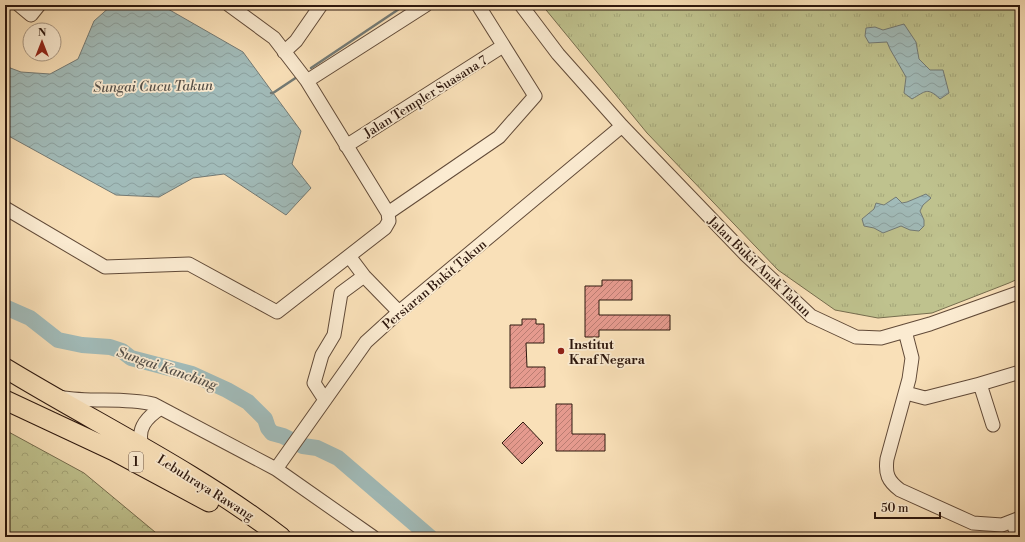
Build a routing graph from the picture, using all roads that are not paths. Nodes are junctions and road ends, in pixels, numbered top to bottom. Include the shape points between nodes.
1 (19, 5) edge
2 (229, 5) edge
3 (321, 5) edge
4 (426, 5) edge
5 (478, 5) edge
6 (521, 5) edge
7 (35, 10) edge
8 (504, 46) junction
9 (284, 52) junction
10 (307, 81) junction
11 (622, 126) junction
12 (346, 146) junction
13 (5, 208) edge
14 (388, 213) junction
15 (349, 256) junction
16 (364, 276) junction
17 (1020, 292) edge
18 (399, 312) junction
19 (905, 331) junction
20 (5, 368) edge
21 (1020, 372) edge
22 (980, 384) junction
23 (906, 393) junction
24 (48, 394) junction
25 (5, 400) edge
26 (325, 400) junction
27 (161, 408) junction
28 (993, 425) dead end
29 (143, 448) junction
30 (276, 469) junction
31 (1016, 520) edge
32 (260, 537) edge
33 (281, 537) edge
34 (373, 537) edge
35 (1018, 537) edge

1 - 7 street
2 - 9 street via 274,38
3 - 9 street via 296,41
4 - 10 street
5 - 8 street
6 - 11 street, Jalan Bukit Anak Takun via 558,54
8 - 12 street, Jalan Templer Suasana 7
8 - 14 street via 534,96 499,137
9 - 10 street
10 - 12 street
11 - 18 street, Persiaran Bukit Takun
11 - 19 street, Jalan Bukit Anak Takun via 746,256 811,316 856,337 881,338
12 - 14 street
13 - 15 street via 105,266 189,264 277,312
14 - 15 street via 389,221 386,228
15 - 16 street
16 - 18 street
16 - 26 street via 341,292 334,335 322,355 314,383
17 - 19 street, Jalan Bukit Anak Takun
18 - 26 street, Persiaran Bukit Takun via 366,342
19 - 23 street via 912,358
20 - 24 highway, Lebuhraya Rawang / 1
21 - 22 street
22 - 23 street via 924,398
22 - 28 street
23 - 31 street via 887,459 887,475 892,484 973,523 1002,525
24 - 27 street via 80,400 142,401
24 - 29 highway, Lebuhraya Rawang / 1
25 - 32 highway, Lebuhraya Rawang / 1 via 157,473 202,498
26 - 30 street, Persiaran Bukit Takun
27 - 29 street via 150,416 144,425 140,441
27 - 30 street
29 - 33 highway, Lebuhraya Rawang / 1 via 210,488
30 - 34 street
31 - 35 street

